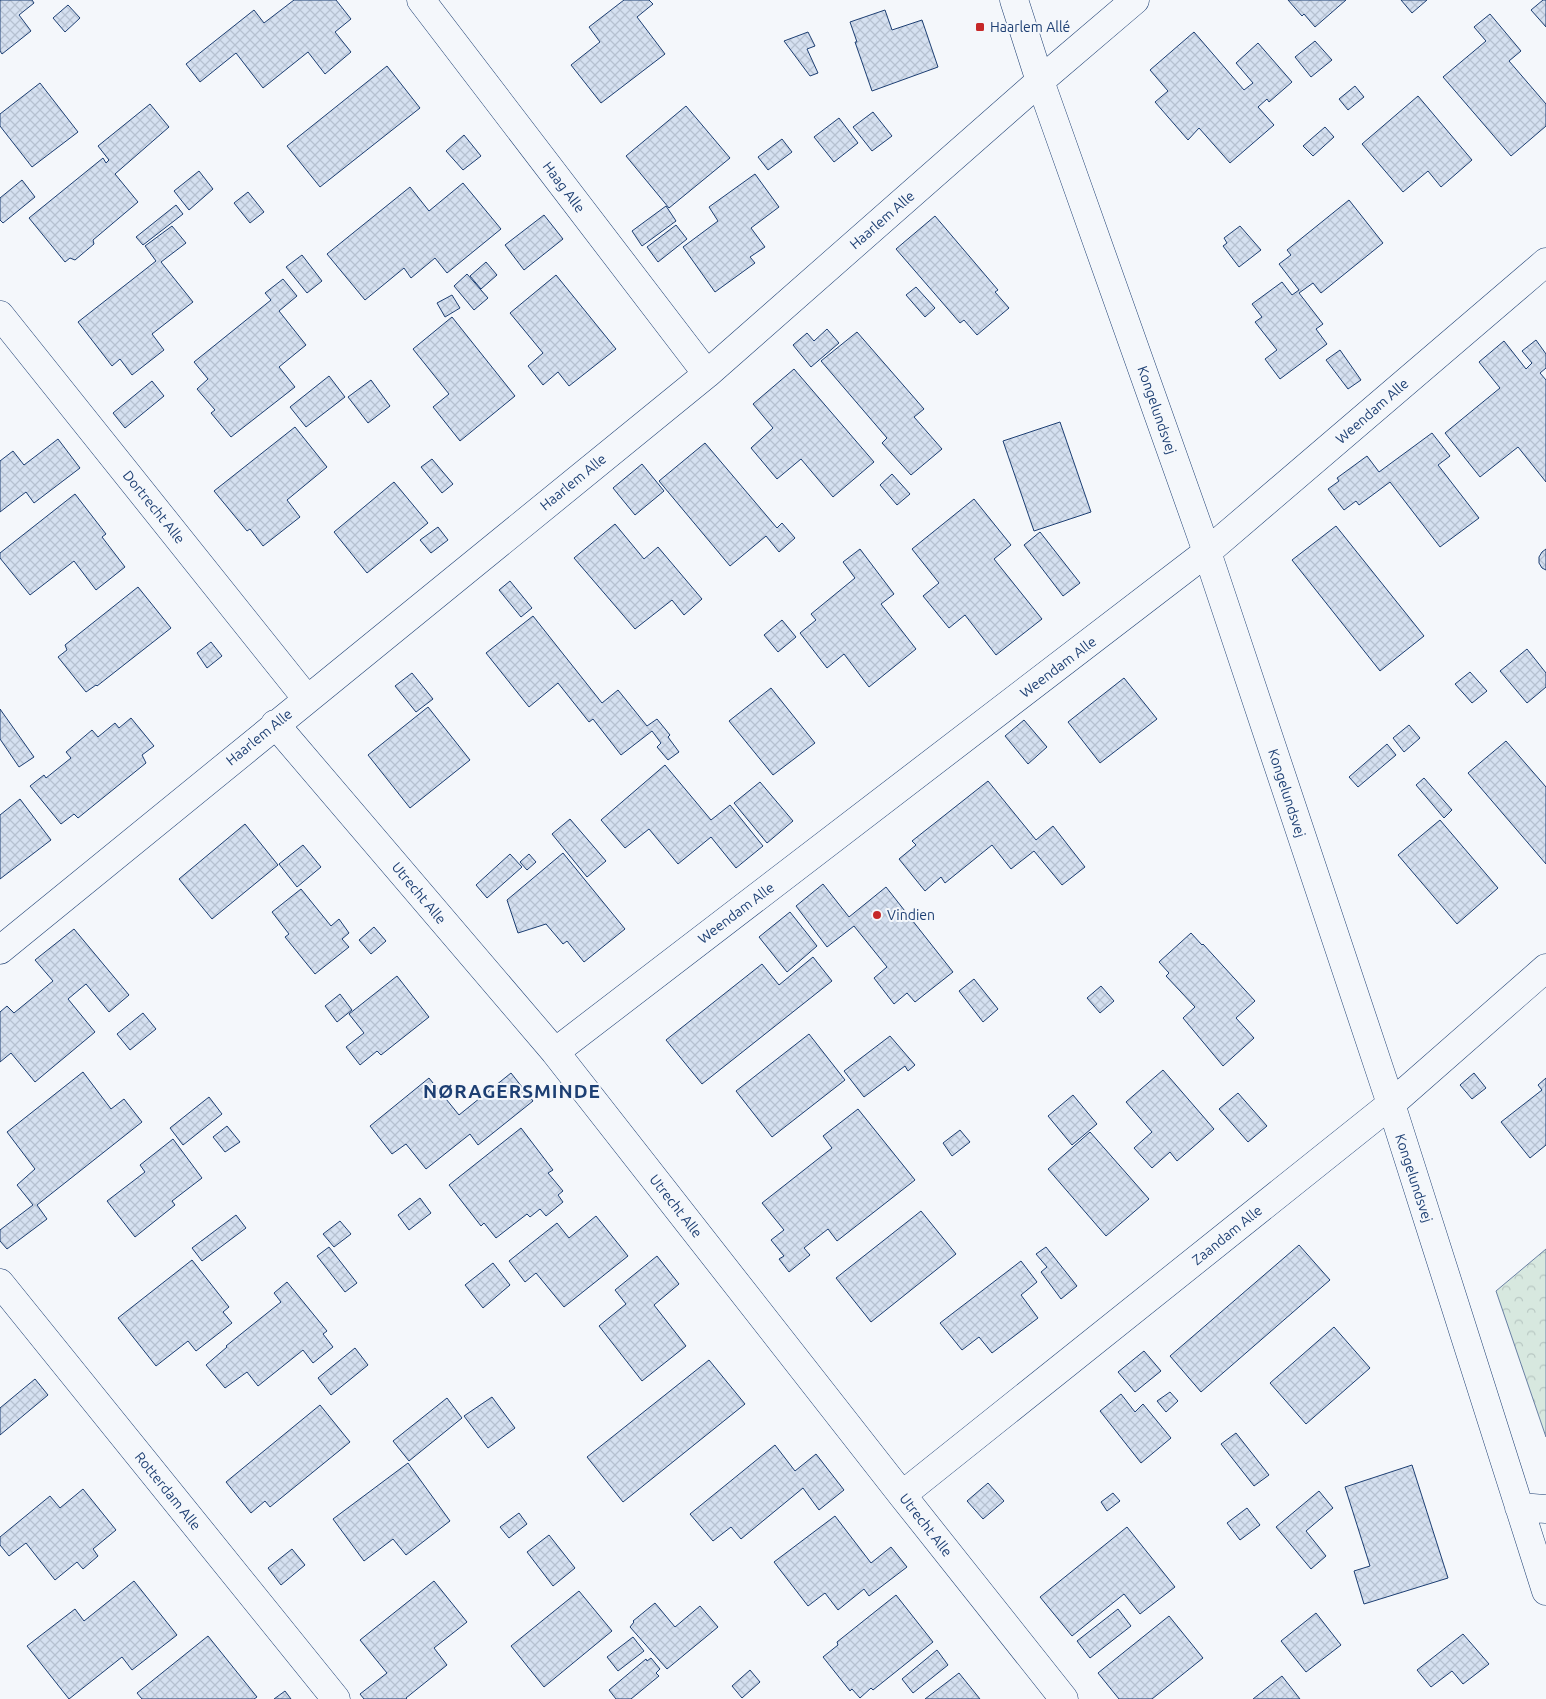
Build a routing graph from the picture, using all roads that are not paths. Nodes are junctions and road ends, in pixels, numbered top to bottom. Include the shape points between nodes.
1 (421, 0) edge
2 (1014, 0) edge
3 (1135, 0) edge
4 (1040, 81) junction
5 (1546, 262) edge
6 (0, 314) edge
7 (707, 374) junction
8 (1207, 552) junction
9 (307, 698) junction
10 (275, 724) junction
11 (0, 950) edge
12 (1546, 968) edge
13 (555, 1052) junction
14 (1391, 1104) junction
15 (0, 1283) edge
16 (902, 1495) junction
17 (1519, 1507) junction
18 (1546, 1509) edge
19 (1546, 1591) edge
20 (336, 1699) edge
21 (1064, 1699) edge

1 - 7 street, Haag Alle
2 - 4 street, Kongelundsvej
3 - 4 street, Haarlem Alle
4 - 7 street, Haarlem Alle
4 - 8 street, Kongelundsvej
5 - 8 street, Weendam Alle
6 - 9 street, Dortrecht Alle
7 - 9 street, Haarlem Alle
8 - 13 street, Weendam Alle
8 - 14 street, Kongelundsvej
9 - 10 street, Haarlem Alle
10 - 11 street, Haarlem Alle
10 - 13 street, Utrecht Alle
12 - 14 street, Zaandam Alle
13 - 16 street, Utrecht Alle
14 - 16 street, Zaandam Alle
14 - 17 street, Kongelundsvej
15 - 20 street, Rotterdam Alle
16 - 21 street, Utrecht Alle
17 - 18 street
17 - 19 street, Kongelundsvej

